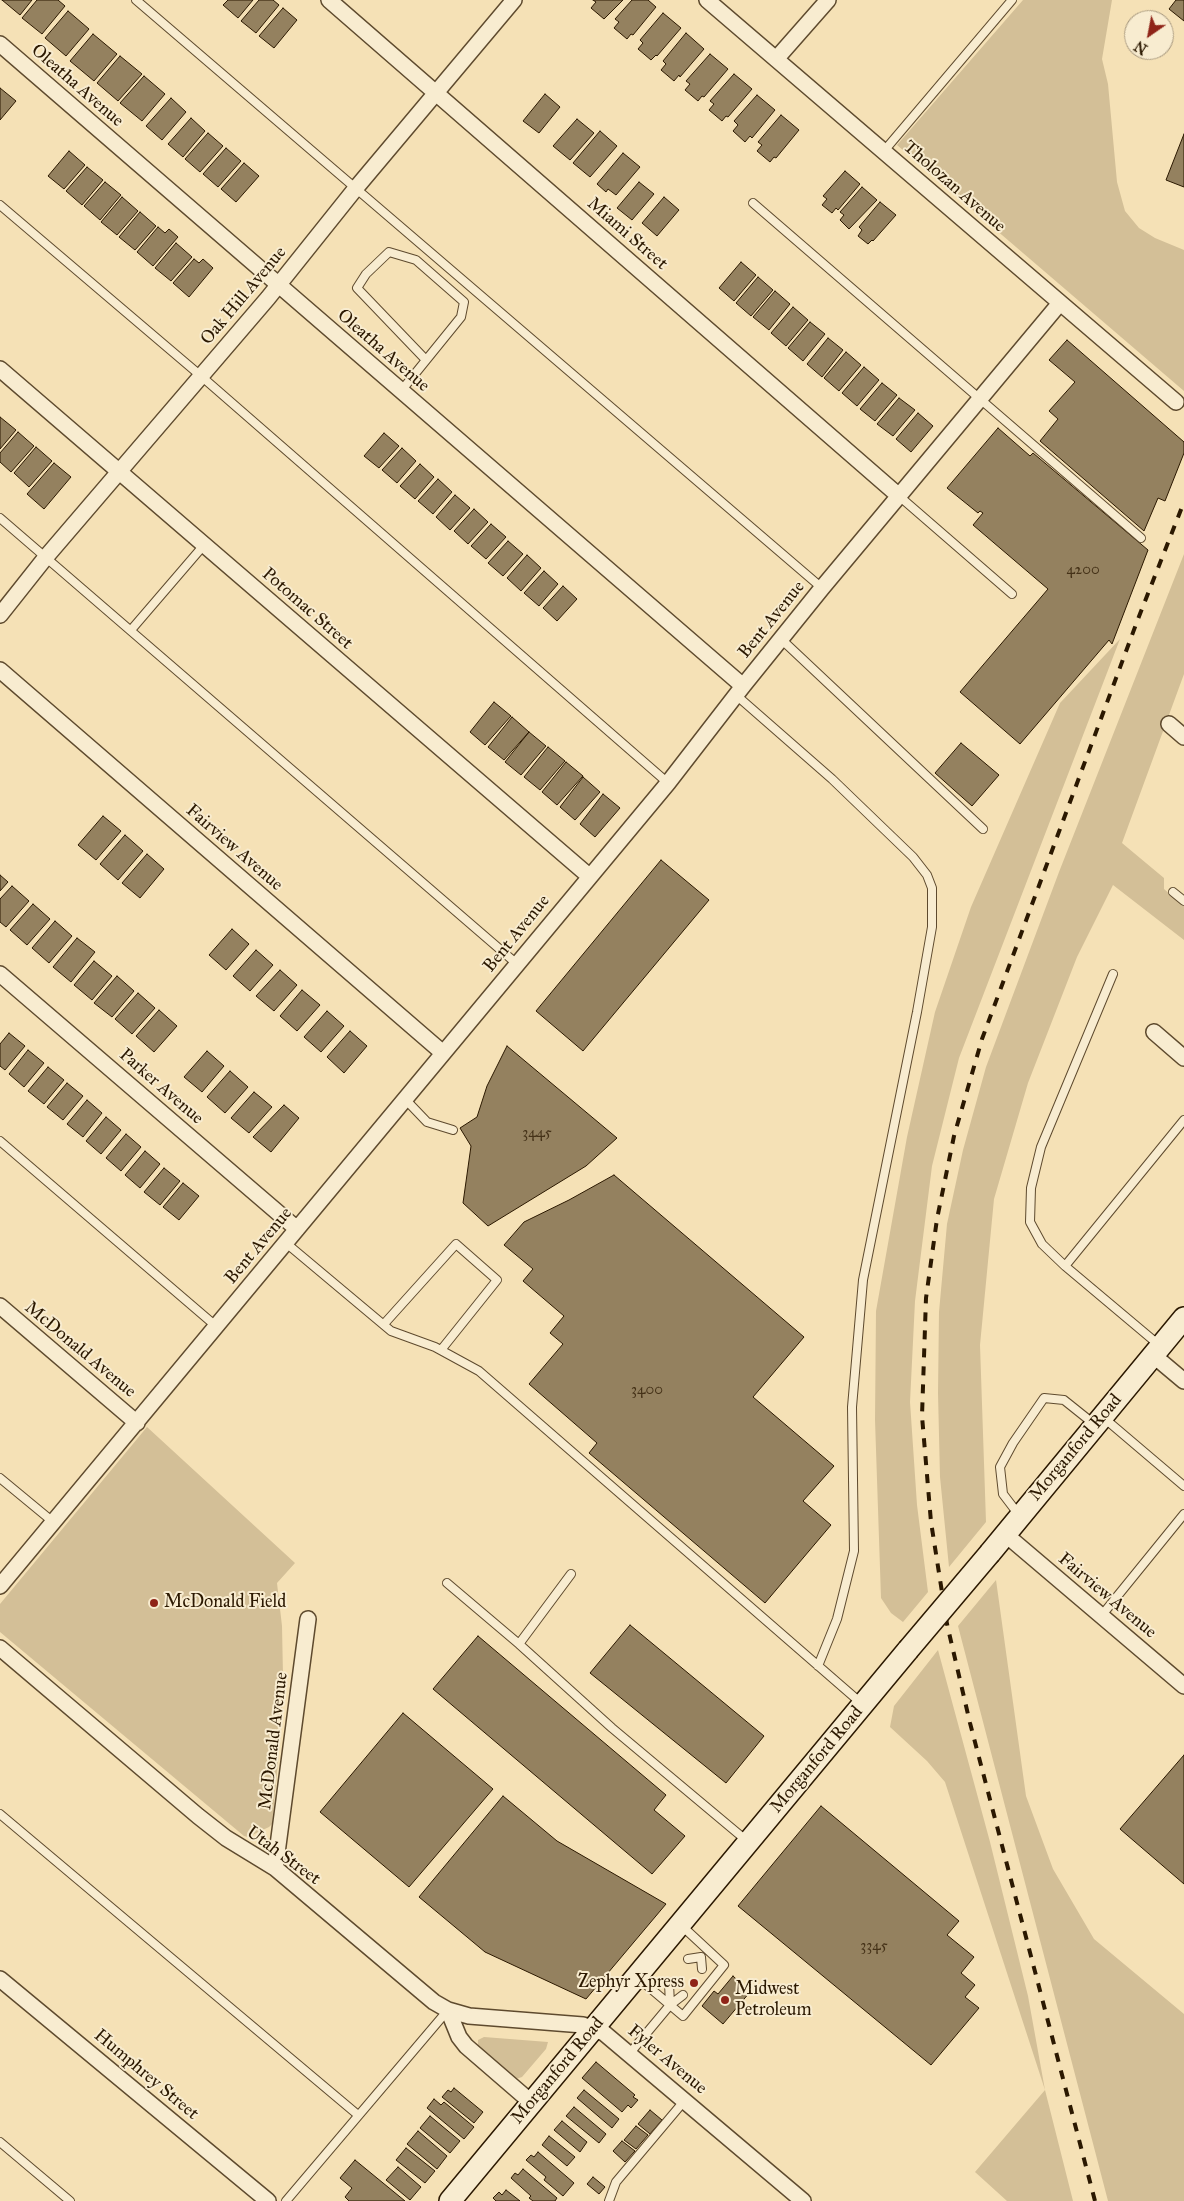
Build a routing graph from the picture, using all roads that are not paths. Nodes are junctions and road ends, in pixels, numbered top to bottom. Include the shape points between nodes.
1 (136, 0) edge
2 (329, 0) edge
3 (514, 0) edge
4 (707, 0) edge
5 (828, 0) edge
6 (1012, 0) edge
7 (0, 44) edge
8 (776, 58) junction
9 (436, 93) junction
10 (884, 151) junction
11 (356, 188) junction
12 (753, 203) dead end
13 (0, 206) edge
14 (278, 285) junction
15 (1060, 303) junction
16 (426, 360) junction
17 (0, 369) edge
18 (201, 376) junction
19 (401, 391) junction
20 (979, 400) junction
21 (1176, 402) dead end
22 (119, 473) junction
23 (899, 496) junction
24 (0, 518) edge
25 (1142, 538) dead end
26 (204, 544) junction
27 (46, 557) junction
28 (822, 588) junction
29 (1012, 594) dead end
30 (0, 614) edge
31 (131, 630) junction
32 (781, 639) junction
33 (0, 670) edge
34 (739, 691) junction
35 (1169, 724) dead end
36 (1184, 737) edge
37 (668, 783) junction
38 (983, 829) dead end
39 (589, 876) junction
40 (1173, 892) dead end
41 (1184, 901) edge
42 (517, 964) junction
43 (0, 974) edge
44 (1113, 974) dead end
45 (1154, 1032) dead end
46 (443, 1053) junction
47 (1184, 1058) edge
48 (405, 1099) junction
49 (1184, 1120) edge
50 (453, 1130) dead end
51 (0, 1141) edge
52 (297, 1229) junction
53 (286, 1243) junction
54 (1065, 1266) junction
55 (0, 1306) edge
56 (1184, 1318) edge
57 (384, 1324) junction
58 (217, 1327) junction
59 (441, 1350) junction
60 (1157, 1351) junction
61 (1184, 1381) edge
62 (1099, 1421) junction
63 (137, 1423) junction
64 (0, 1478) edge
65 (1184, 1486) edge
66 (1184, 1514) edge
67 (1020, 1516) junction
68 (52, 1522) junction
69 (1177, 1523) junction
70 (1184, 1530) edge
71 (1005, 1534) junction
72 (570, 1574) dead end
73 (447, 1583) dead end
74 (0, 1586) edge
75 (1102, 1615) junction
76 (308, 1619) dead end
77 (519, 1644) junction
78 (0, 1648) edge
79 (818, 1666) junction
80 (1184, 1686) edge
81 (863, 1705) junction
82 (0, 1814) edge
83 (748, 1842) junction
84 (275, 1868) junction
85 (680, 1925) junction
86 (708, 1950) junction
87 (701, 1958) junction
88 (688, 1960) dead end
89 (702, 1969) dead end
90 (637, 1977) junction
91 (0, 1979) edge
92 (668, 1983) dead end
93 (683, 1995) dead end
94 (670, 2005) junction
95 (448, 2010) junction
96 (594, 2028) junction
97 (630, 2053) junction
98 (685, 2100) junction
99 (532, 2103) junction
100 (358, 2116) junction
101 (0, 2142) edge
102 (70, 2201) edge
103 (268, 2201) edge
104 (286, 2201) edge
105 (450, 2201) edge
106 (609, 2201) edge
107 (803, 2201) edge

1 - 11 lane
2 - 9 street, Miami Street
3 - 9 street, Oak Hill Avenue
4 - 8 street, Tholozan Avenue
5 - 8 street
6 - 10 lane
7 - 14 street, Oleatha Avenue
8 - 10 street, Tholozan Avenue
9 - 11 street, Oak Hill Avenue
9 - 23 street, Miami Street
10 - 15 street, Tholozan Avenue
11 - 14 street, Oak Hill Avenue
11 - 28 lane
12 - 20 lane
13 - 18 lane
14 - 18 street, Oak Hill Avenue
14 - 19 street, Oleatha Avenue
15 - 20 street, Bent Avenue
15 - 21 street, Tholozan Avenue
16 - 16 lane via 461,317 464,302 416,260 389,252 366,274 358,288
16 - 19 lane
17 - 22 street, Potomac Street
18 - 22 street, Oak Hill Avenue
18 - 37 lane
19 - 34 street, Oleatha Avenue
20 - 23 street, Bent Avenue
20 - 25 lane
22 - 26 street, Potomac Street
22 - 27 street, Oak Hill Avenue
23 - 28 street, Bent Avenue
23 - 29 lane
24 - 27 lane
26 - 31 lane
26 - 39 street, Potomac Street
27 - 30 street, Oak Hill Avenue
27 - 31 lane
28 - 32 street, Bent Avenue
31 - 42 lane
32 - 34 street, Bent Avenue
32 - 38 lane
33 - 46 street, Fairview Avenue
34 - 37 street, Bent Avenue
34 - 79 lane via 913,857 927,875 932,888 932,926 917,1012 863,1280 852,1407 854,1551 837,1619
35 - 36 street
37 - 39 street, Bent Avenue
39 - 42 street, Bent Avenue
40 - 41 lane
42 - 46 street, Bent Avenue
43 - 52 street, Parker Avenue
44 - 54 lane via 1045,1138 1031,1188 1030,1222 1042,1244
45 - 47 street
46 - 48 street, Bent Avenue
48 - 50 lane via 428,1122
48 - 52 street, Bent Avenue
49 - 54 lane
51 - 58 lane
52 - 53 street, Bent Avenue
53 - 57 lane
53 - 58 street, Bent Avenue
54 - 60 lane
55 - 63 street, McDonald Avenue
56 - 60 street, Morganford Road
57 - 59 lane via 391,1331
57 - 59 lane via 456,1244 497,1280
58 - 63 street, Bent Avenue
59 - 79 lane via 479,1371
60 - 61 street
60 - 62 street, Morganford Road
62 - 65 lane
62 - 67 street, Morganford Road
62 - 67 lane via 1064,1400 1044,1398 1000,1467 1002,1494
63 - 68 street, Bent Avenue
64 - 68 lane
66 - 69 lane
67 - 71 street, Morganford Road
68 - 74 street, Bent Avenue
69 - 70 lane
69 - 75 lane
71 - 75 street, Fairview Avenue
71 - 81 street, Morganford Road, bridge
72 - 77 lane
73 - 77 lane
75 - 80 street, Fairview Avenue
76 - 84 street, McDonald Avenue
77 - 83 lane via 612,1728
78 - 84 street, Utah Street via 211,1826
79 - 81 lane
81 - 83 street, Morganford Road
82 - 100 lane
83 - 85 street, Morganford Road
84 - 95 street, Utah Street via 420,1992
85 - 86 lane
85 - 90 street, Morganford Road
86 - 87 lane
86 - 94 lane via 724,1965 683,2016
87 - 88 lane
87 - 89 lane
90 - 94 lane
90 - 96 street, Morganford Road
91 - 103 street, Humphrey Street
92 - 94 lane
93 - 94 lane
94 - 97 lane
95 - 96 street, Fyler Avenue via 469,2016 571,2023
95 - 99 street via 466,2046
95 - 100 lane
96 - 97 street, Fyler Avenue
96 - 99 street, Morganford Road
97 - 98 street, Fyler Avenue
98 - 106 lane via 616,2182
98 - 107 street, Fyler Avenue
99 - 105 street, Morganford Road
100 - 104 lane
101 - 102 lane

